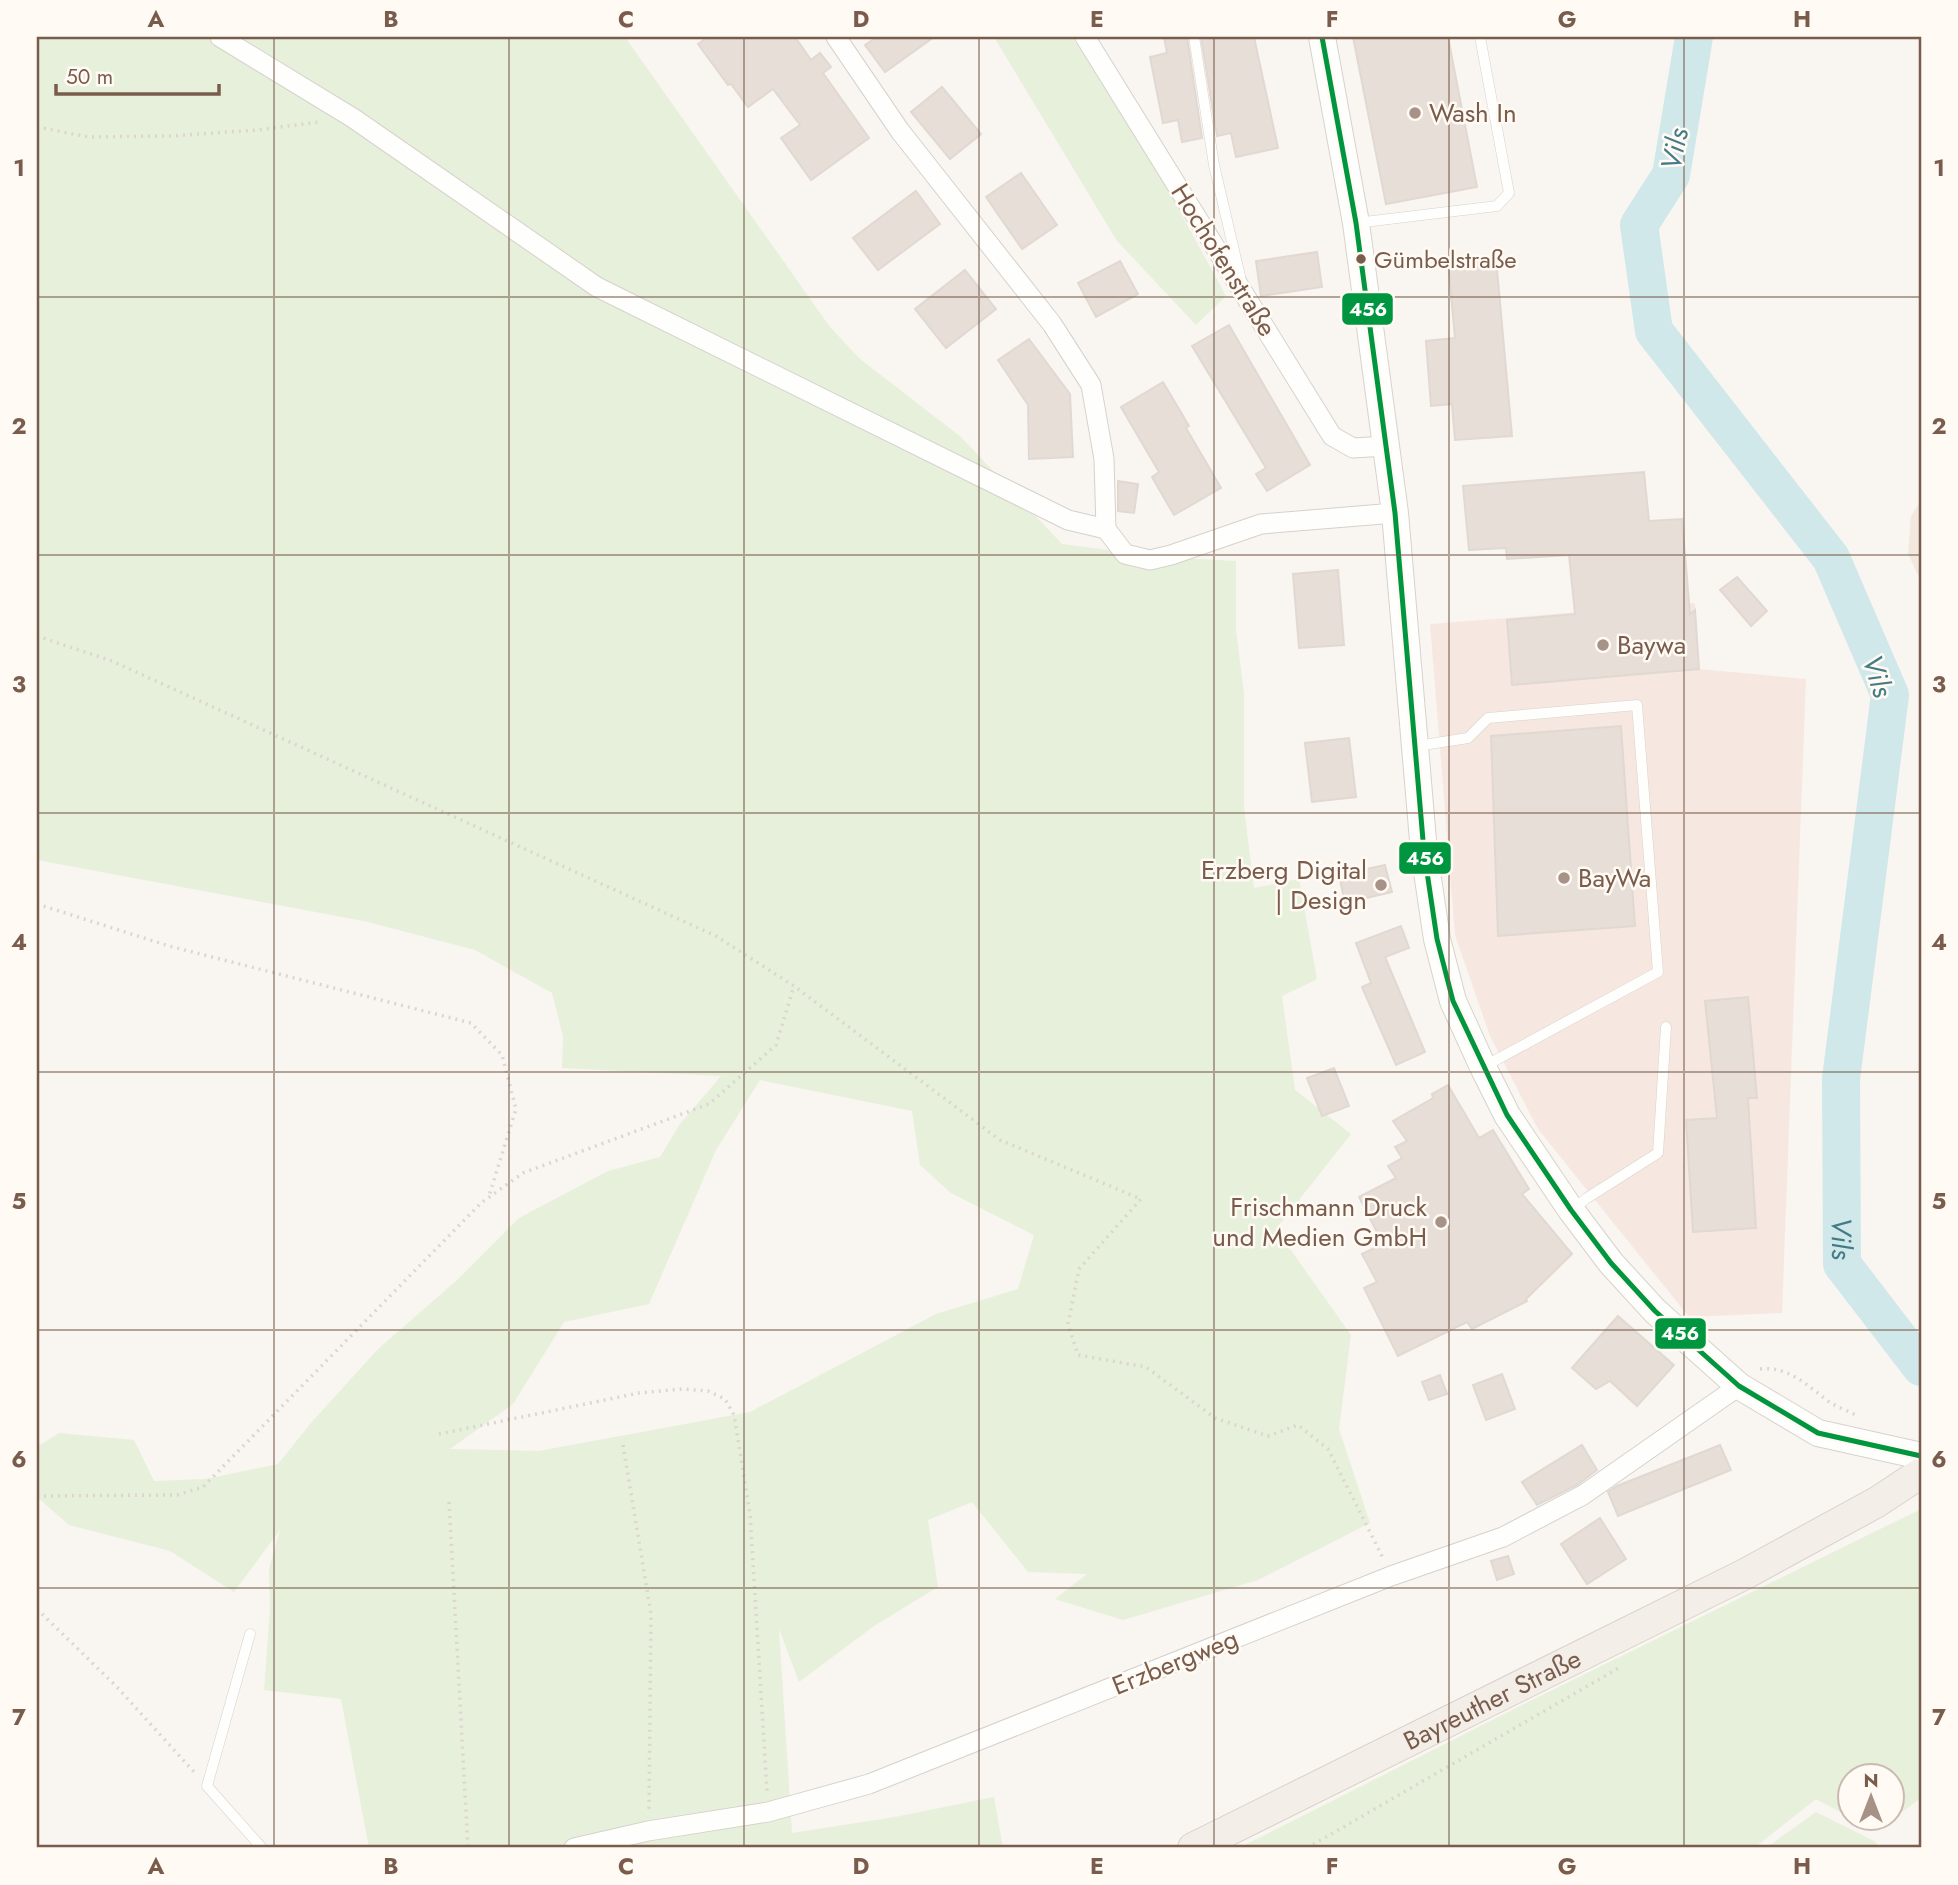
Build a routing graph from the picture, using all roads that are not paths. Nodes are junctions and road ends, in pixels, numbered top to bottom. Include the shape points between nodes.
1 (220, 37) edge
2 (836, 37) edge
3 (1085, 37) edge
4 (1194, 37) edge
5 (1322, 37) edge
6 (1480, 37) edge
7 (1356, 223) junction
8 (1243, 290) junction
9 (1386, 446) junction
10 (1395, 513) junction
11 (1106, 529) junction
12 (1414, 747) junction
13 (1665, 1027) dead end
14 (1483, 1067) junction
15 (1572, 1210) junction
16 (1746, 1378) junction
17 (1921, 1456) edge
18 (1921, 1473) edge
19 (250, 1634) dead end
20 (262, 1848) edge
21 (574, 1848) edge
22 (1194, 1848) edge

1 - 11 street via 353,118 597,287 1068,520
2 - 11 street via 900,131 1052,324 1091,385 1104,458
3 - 8 street, Hochofenstraße
4 - 8 lane via 1214,165
5 - 7 main road
6 - 7 lane via 1509,192 1497,206
7 - 9 main road
8 - 9 street, Hochofenstraße via 1332,436 1353,448
9 - 10 main road
10 - 11 street via 1261,524 1150,560 1125,554
10 - 12 main road
12 - 14 main road via 1437,939 1454,1001
12 - 14 lane via 1468,738 1488,718 1637,705 1658,972
13 - 15 lane via 1658,1153
14 - 15 main road via 1507,1115
15 - 16 main road via 1611,1263 1655,1311
16 - 17 main road via 1818,1433
16 - 21 street, Erzbergweg via 1583,1495 1503,1537 1391,1576 869,1784 768,1812
18 - 22 main road, Bayreuther Straße via 1745,1574
19 - 20 lane via 207,1786

